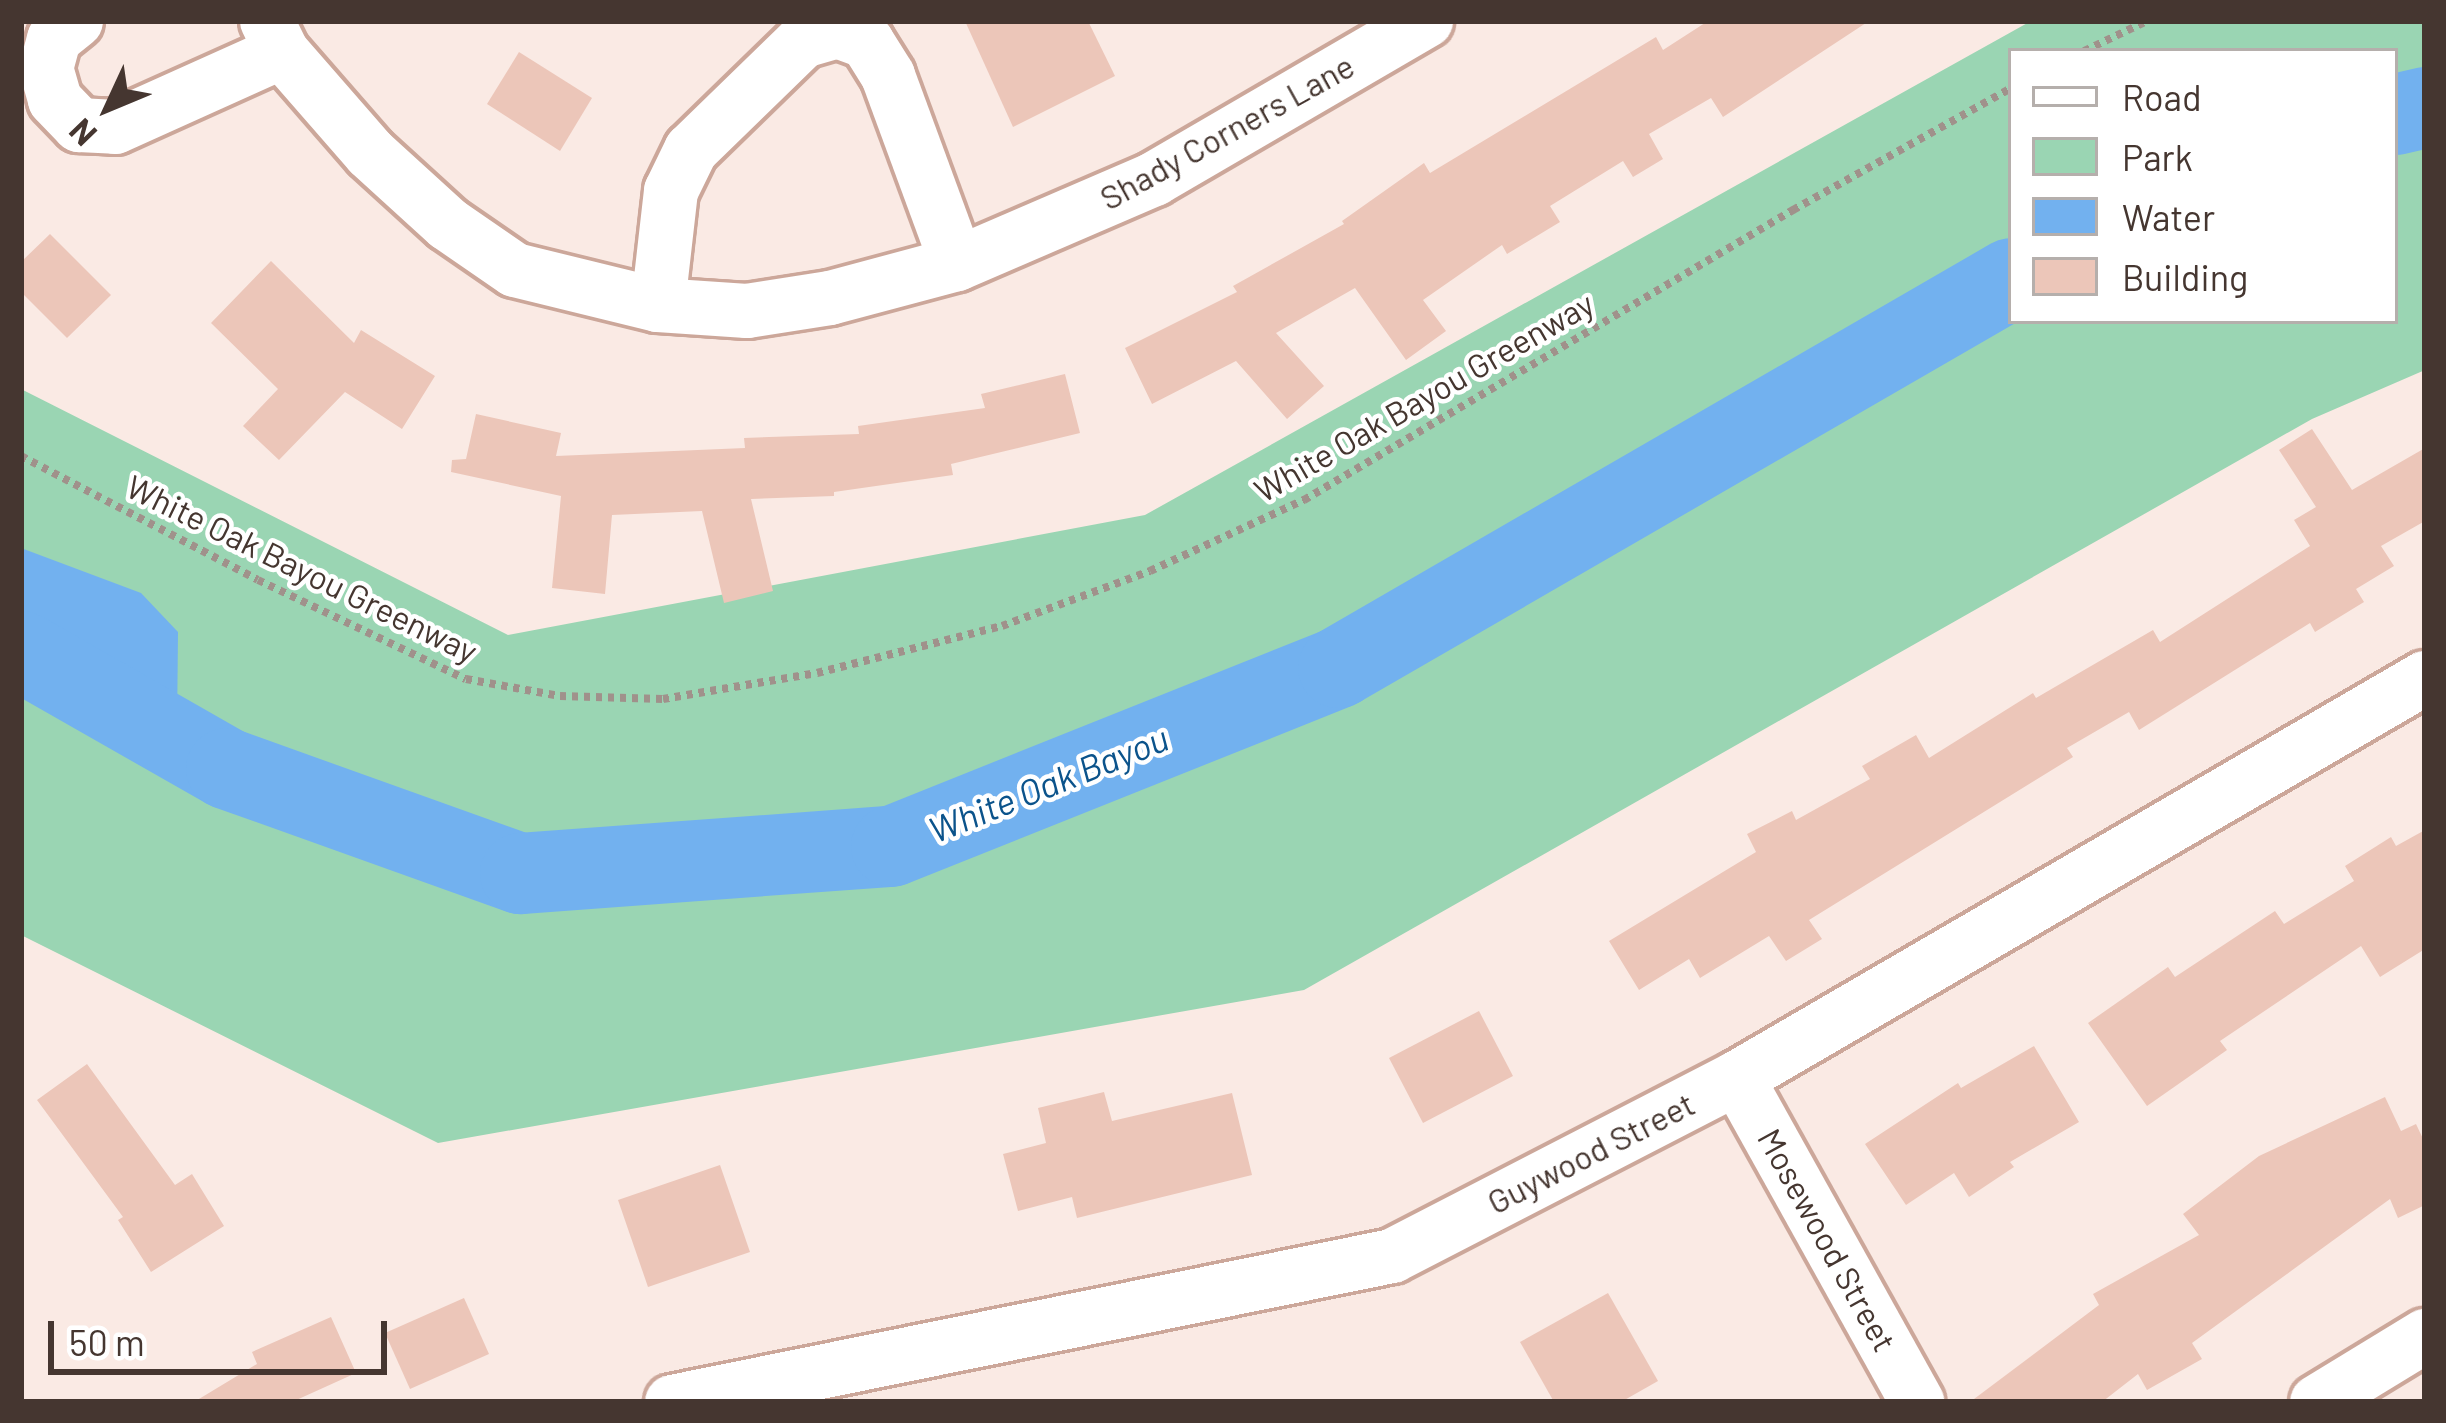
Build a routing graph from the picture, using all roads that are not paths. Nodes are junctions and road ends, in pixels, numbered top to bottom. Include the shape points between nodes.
1 (76, 21) edge
2 (1426, 21) edge
3 (274, 36) edge
4 (957, 264) junction
5 (658, 305) junction
6 (2425, 678) edge
7 (1737, 1078) junction
8 (2425, 1336) edge
9 (672, 1402) edge
10 (1917, 1402) edge
11 (2318, 1402) edge

1 - 3 street, Shady Corners Lane via 54,39 46,68 55,100 79,125 115,127
2 - 4 street, Shady Corners Lane via 1154,179
3 - 5 street, Shady Corners Lane via 370,153 448,224 515,270
4 - 5 street, Shady Corners Lane via 830,298 747,310
4 - 5 street via 888,76 868,42 837,31 803,41 691,150 670,191
6 - 7 street, Guywood Street
7 - 9 street, Guywood Street via 1392,1256
7 - 10 street, Mosewood Street
8 - 11 street

